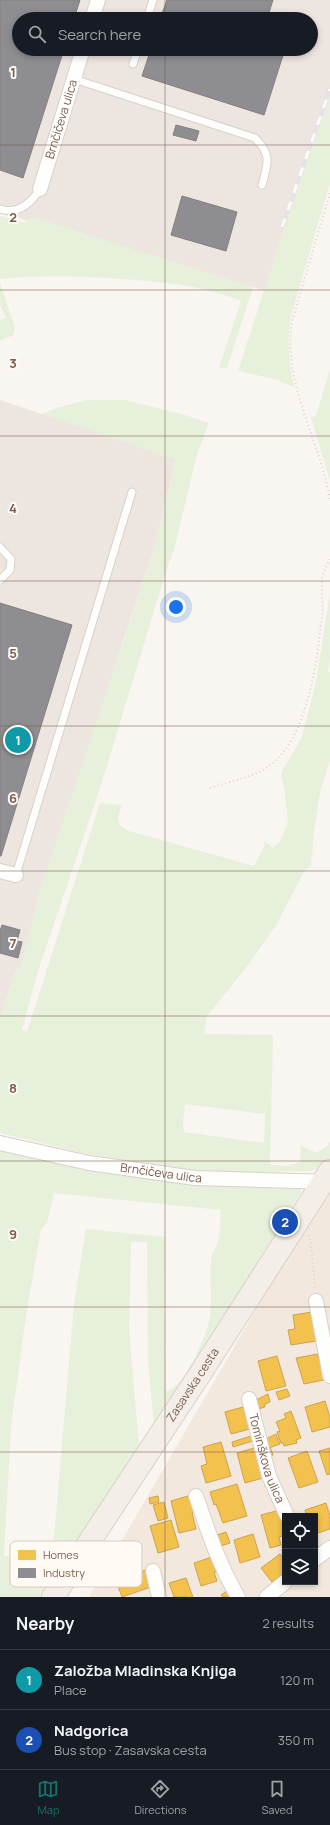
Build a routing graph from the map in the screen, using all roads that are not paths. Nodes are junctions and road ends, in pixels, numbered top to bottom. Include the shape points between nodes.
1 (98, 0) edge
2 (152, 0) edge
3 (94, 12) edge
4 (149, 12) edge
5 (81, 56) edge
6 (136, 56) edge
7 (133, 64) dead end
8 (74, 79) junction
9 (262, 185) dead end
10 (40, 189) joint
11 (0, 209) edge
12 (132, 492) dead end
13 (0, 547) edge
14 (0, 580) edge
15 (0, 871) edge
16 (16, 875) joint
17 (0, 1143) edge
18 (328, 1178) edge
19 (316, 1301) road end
20 (330, 1376) edge
21 (249, 1399) dead end
22 (196, 1496) dead end
23 (286, 1513) edge
24 (90, 1541) edge
25 (330, 1548) edge
26 (318, 1557) edge
27 (153, 1571) dead end
28 (282, 1584) edge
29 (60, 1587) edge
30 (53, 1597) edge
31 (160, 1597) edge
32 (238, 1597) edge
33 (266, 1597) edge

1 - 3 street
2 - 4 lane
5 - 8 street, Brnčičeva ulica
6 - 7 lane
8 - 9 lane via 255,138 265,148 268,164
8 - 10 street, Brnčičeva ulica
10 - 11 lane via 32,201 19,210
12 - 16 lane
13 - 14 lane via 11,559 10,570
15 - 16 street
17 - 18 street, Brnčičeva ulica via 89,1163 195,1178
18 - 24 main road, Zasavska cesta
19 - 20 street
21 - 23 street, Tominškova ulica via 269,1476
22 - 32 street via 212,1544
25 - 26 street
27 - 31 street
28 - 33 street
29 - 30 main road, Zasavska cesta

